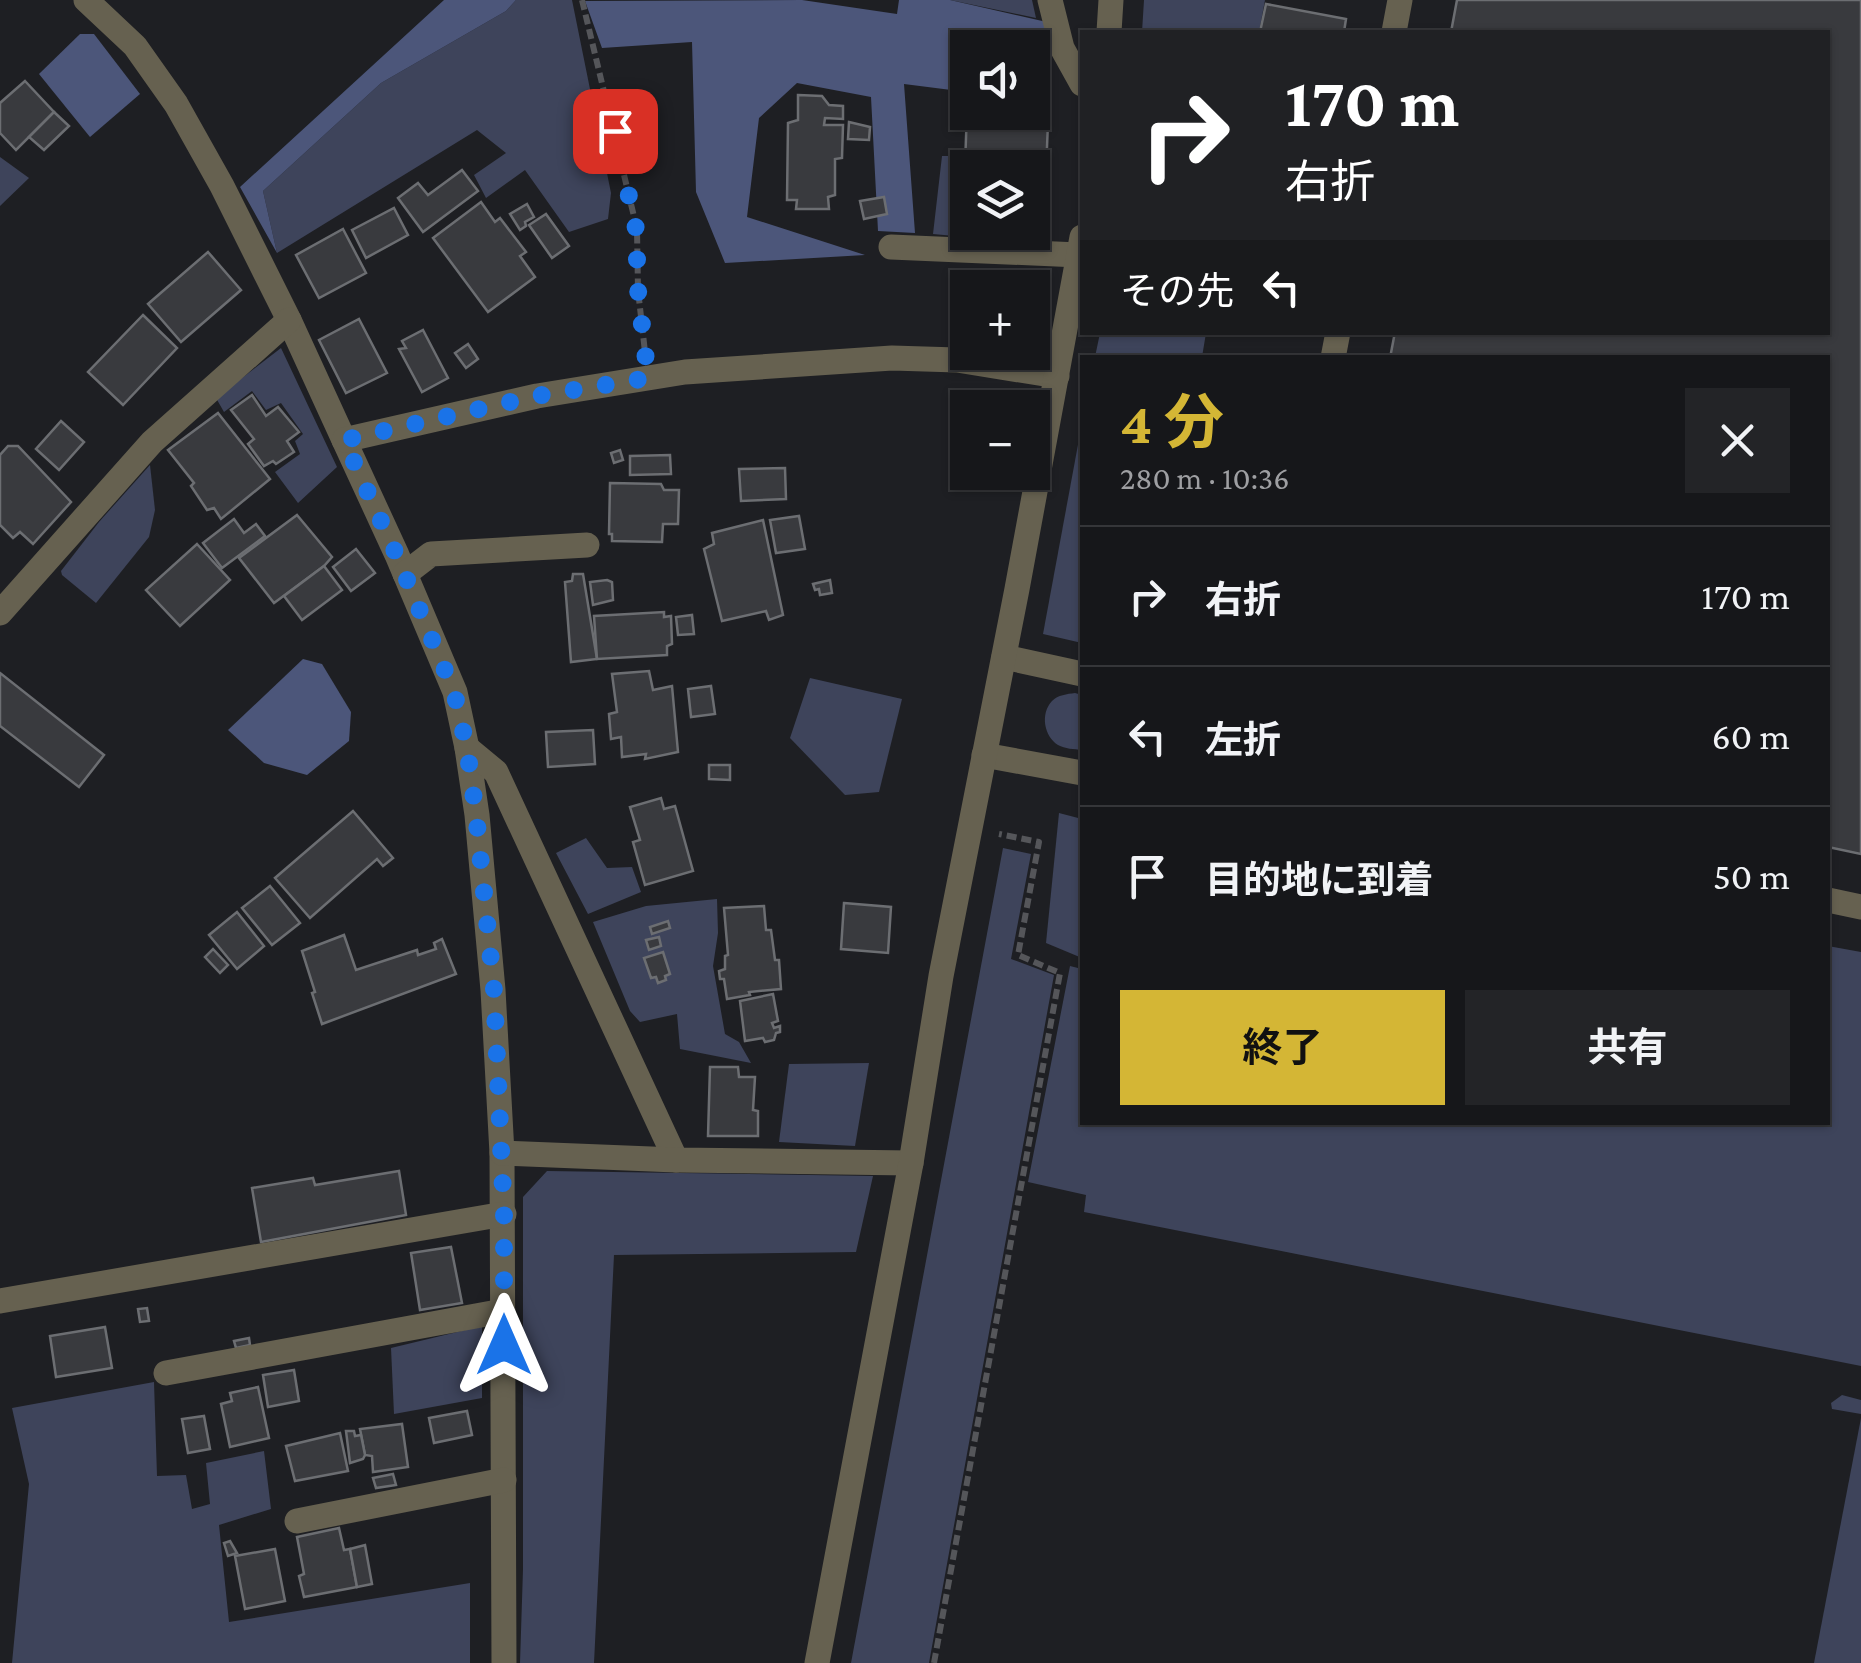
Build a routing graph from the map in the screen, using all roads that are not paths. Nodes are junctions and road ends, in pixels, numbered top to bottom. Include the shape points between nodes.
1 (86, 0) edge
2 (1050, 0) edge
3 (1111, 0) edge
4 (1400, 0) edge
5 (1109, 30) edge
6 (1394, 30) edge
7 (1080, 80) edge
8 (1080, 246) edge
9 (891, 248) dead end
10 (1080, 251) edge
11 (289, 320) junction
12 (1057, 376) junction
13 (344, 440) junction
14 (587, 545) dead end
15 (405, 574) junction
16 (0, 613) edge
17 (1004, 657) junction
18 (1080, 674) edge
19 (467, 748) junction
20 (984, 755) junction
21 (1080, 773) edge
22 (1830, 900) edge
23 (1861, 907) edge
24 (502, 1153) junction
25 (676, 1160) junction
26 (910, 1164) junction
27 (504, 1214) junction
28 (0, 1302) edge
29 (504, 1311) junction
30 (166, 1373) dead end
31 (504, 1480) junction
32 (297, 1521) dead end
33 (504, 1663) edge
34 (817, 1663) edge

1 - 11 street via 135,46 176,104
2 - 7 street via 1062,48
3 - 5 street
4 - 6 street
8 - 9 street
10 - 12 street
11 - 13 street
11 - 16 street via 152,442
12 - 13 street via 957,360 892,358 686,372 536,396
12 - 17 street
13 - 15 street
14 - 15 street via 431,554
15 - 19 street via 454,692
17 - 18 street
17 - 20 street
19 - 24 street via 494,990
19 - 25 street via 496,772
20 - 21 street
20 - 26 street
22 - 23 street
24 - 25 street
24 - 27 street
25 - 26 street
26 - 34 street
27 - 28 street
27 - 29 street
29 - 30 street
29 - 31 street
31 - 32 street
31 - 33 street

